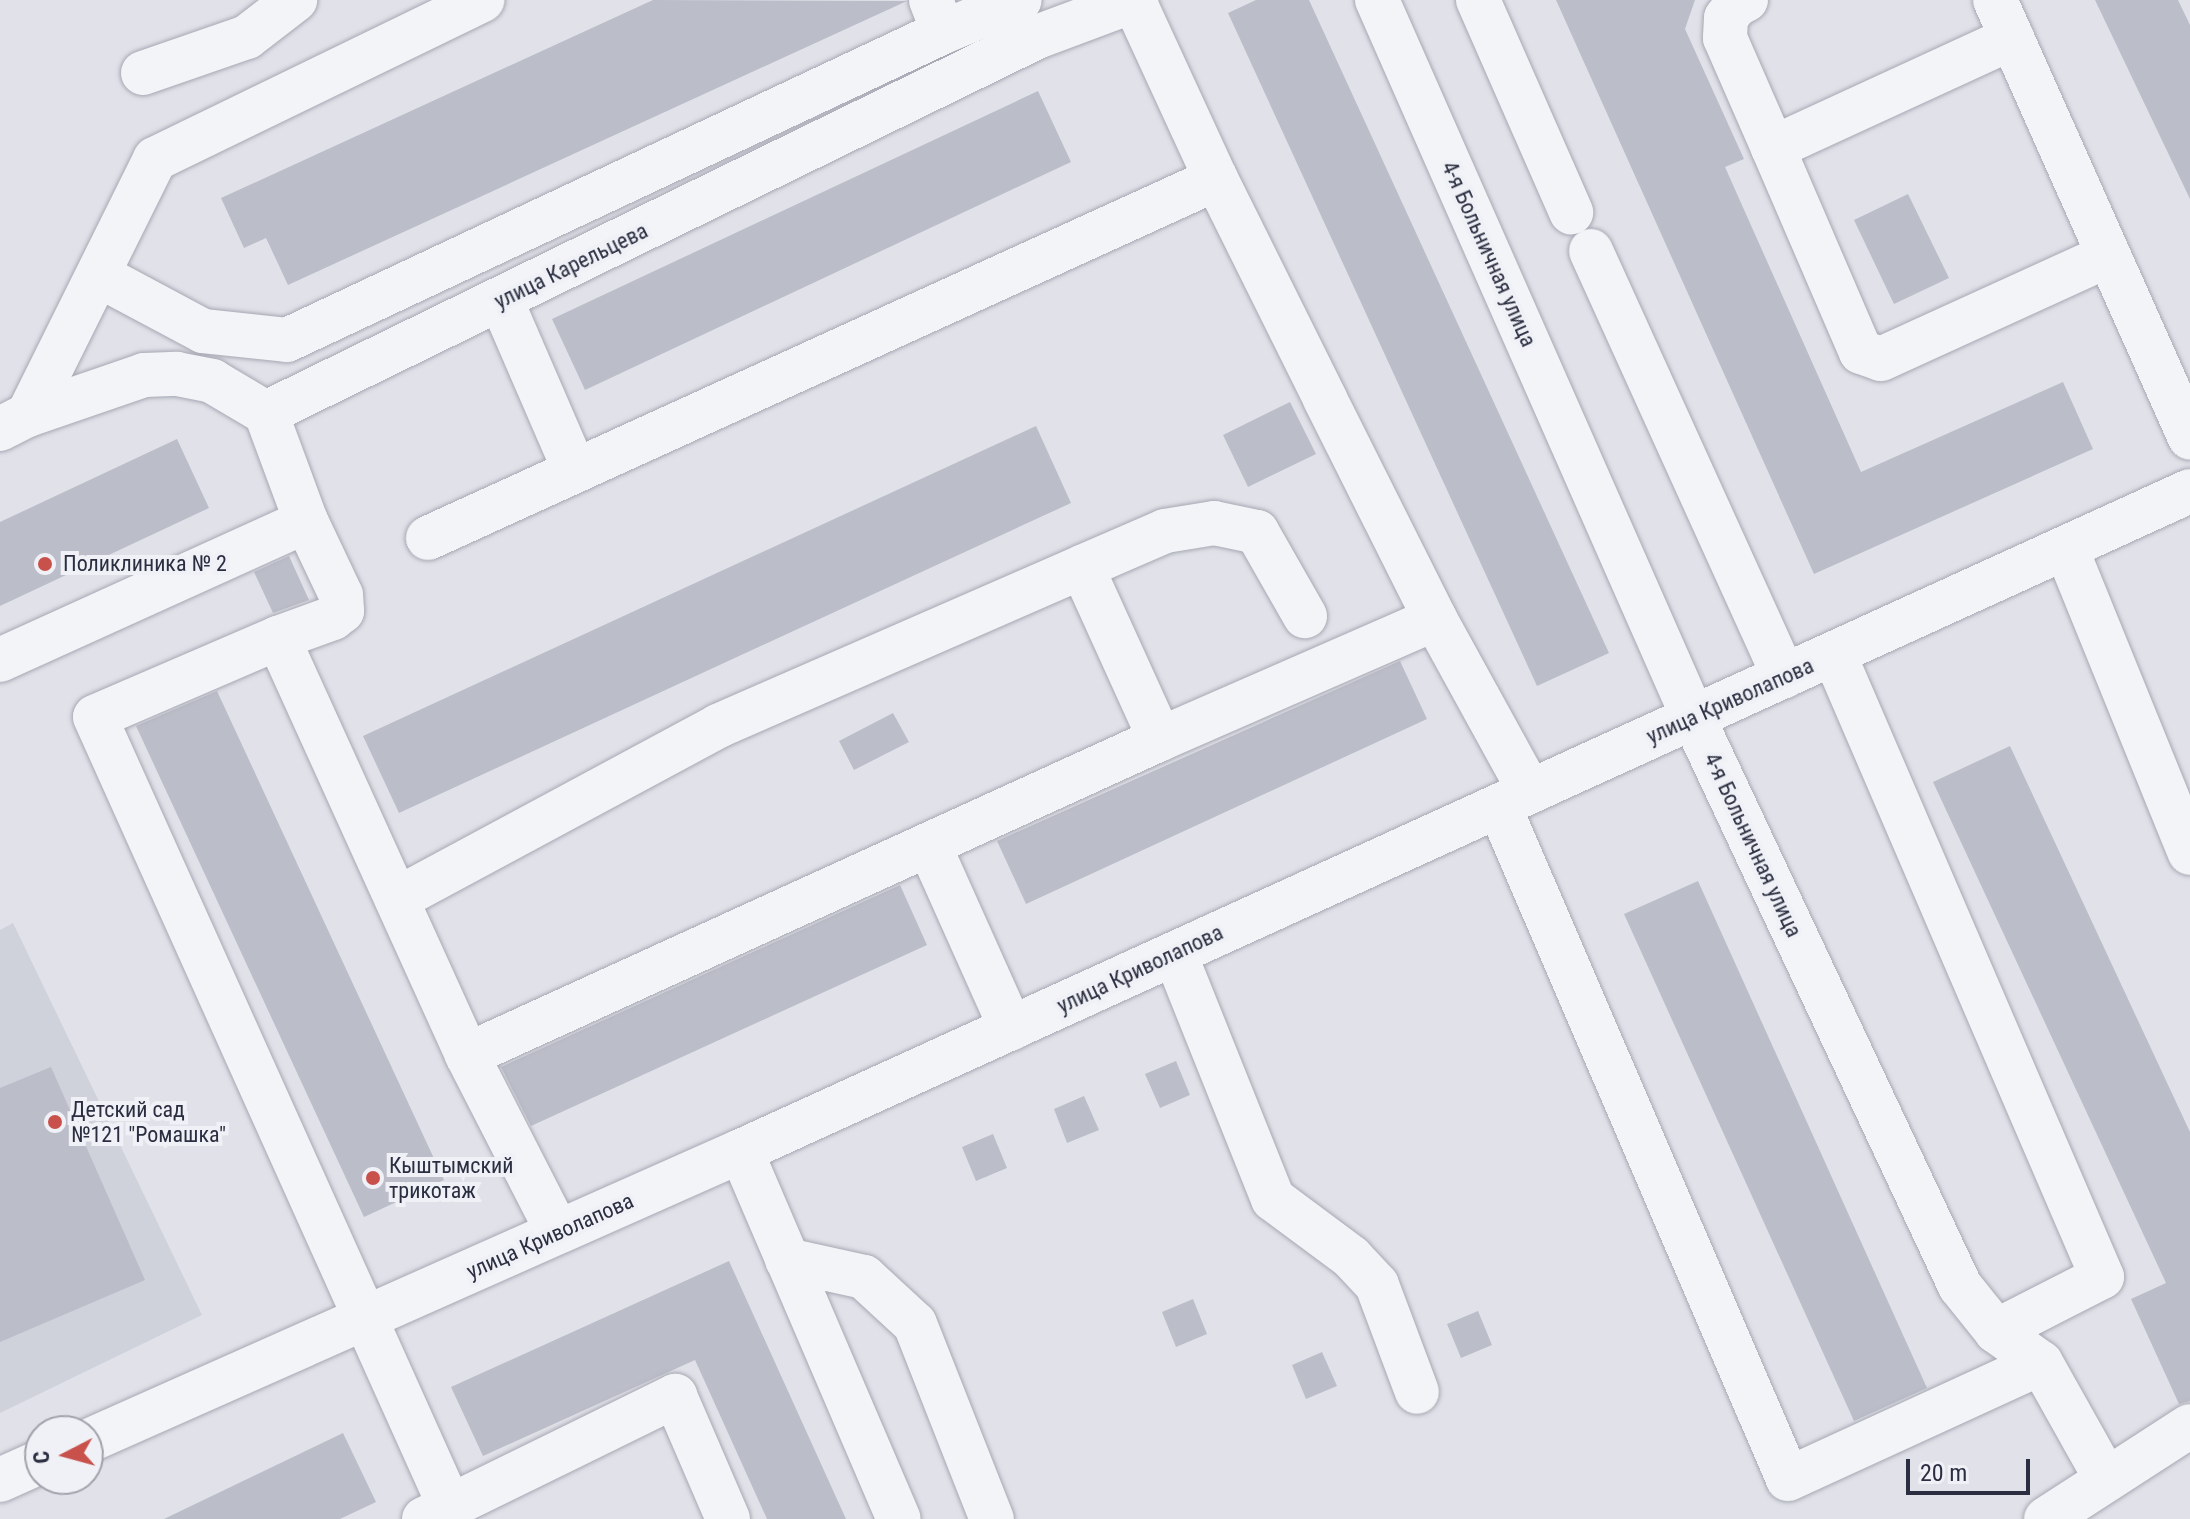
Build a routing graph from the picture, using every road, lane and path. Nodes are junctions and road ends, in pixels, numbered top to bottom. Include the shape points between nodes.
1 (295, 0) edge
2 (482, 0) edge
3 (1135, 0) edge
4 (1377, 0) edge
5 (1478, 0) edge
6 (1746, 0) edge
7 (1025, 12) edge
8 (937, 16) edge
9 (2004, 19) edge
10 (143, 73) dead end
11 (1773, 148) junction
12 (1216, 179) junction
13 (1571, 212) dead end
14 (1591, 251) dead end
15 (2107, 256) junction
16 (100, 276) junction
17 (501, 300) junction
18 (207, 331) junction
19 (212, 381) junction
20 (266, 413) junction
21 (14, 422) edge
22 (2190, 437) edge
23 (575, 471) junction
24 (2190, 491) edge
25 (306, 521) junction
26 (428, 538) dead end
27 (2066, 548) junction
28 (1082, 567) junction
29 (1305, 616) dead end
30 (1435, 619) junction
31 (278, 638) junction
32 (1834, 654) junction
33 (0, 660) edge
34 (1784, 676) junction
35 (1693, 717) junction
36 (1160, 739) junction
37 (1514, 799) junction
38 (929, 845) junction
39 (2190, 853) edge
40 (397, 899) junction
41 (1175, 954) junction
42 (1011, 1028) junction
43 (467, 1055) junction
44 (741, 1151) junction
45 (557, 1231) junction
46 (787, 1260) junction
47 (368, 1319) junction
48 (1996, 1331) junction
49 (2041, 1363) junction
50 (1417, 1392) dead end
51 (2190, 1426) edge
52 (104, 1434) edge
53 (24, 1469) edge
54 (2106, 1479) junction
55 (0, 1480) edge
56 (437, 1513) edge
57 (728, 1519) edge
58 (899, 1519) edge
59 (992, 1519) edge
60 (2046, 1519) edge

1 - 10 street via 247,37
2 - 16 street via 155,159
3 - 7 street, улица Карельцева
3 - 12 street
4 - 35 street, 4-я Больничная улица
5 - 13 street
6 - 11 street via 1726,18 1725,38
7 - 8 street
7 - 17 street, улица Карельцева
8 - 18 street via 287,340
9 - 11 street
9 - 15 street
11 - 15 street via 1861,352 1869,356 1881,359
12 - 23 street
12 - 30 street
14 - 34 street
15 - 22 street
16 - 18 street
16 - 21 street
17 - 20 street, улица Карельцева
17 - 23 street
18 - 19 street
19 - 20 street
19 - 21 street via 144,375
20 - 25 street
23 - 26 street
24 - 27 street, улица Криволапова
25 - 31 street via 341,595 342,611
25 - 33 street
27 - 32 street, улица Криволапова
27 - 39 street
28 - 29 street via 1165,531 1214,523 1257,532
28 - 36 street
28 - 40 street via 718,726
30 - 36 street
30 - 37 street
31 - 40 street
31 - 47 street via 95,717
32 - 34 street, улица Криволапова
32 - 48 street via 2102,1277
34 - 35 street, улица Криволапова
35 - 37 street, улица Криволапова
35 - 48 street, 4-я Больничная улица via 1960,1286
36 - 38 street
37 - 41 street, улица Криволапова
37 - 49 street via 1788,1479
38 - 42 street
38 - 43 street
40 - 43 street
41 - 42 street, улица Криволапова
41 - 50 street via 1273,1199 1351,1257 1377,1285
42 - 44 street, улица Криволапова
43 - 45 street
44 - 45 street, улица Криволапова
44 - 46 street
45 - 47 street, улица Криволапова
46 - 58 street
46 - 59 street via 864,1277 915,1324
47 - 52 street, улица Криволапова
47 - 56 street
48 - 49 street, 4-я Больничная улица
49 - 54 street, 4-я Больничная улица
51 - 54 street
53 - 55 street
54 - 60 street
56 - 57 street via 675,1396

